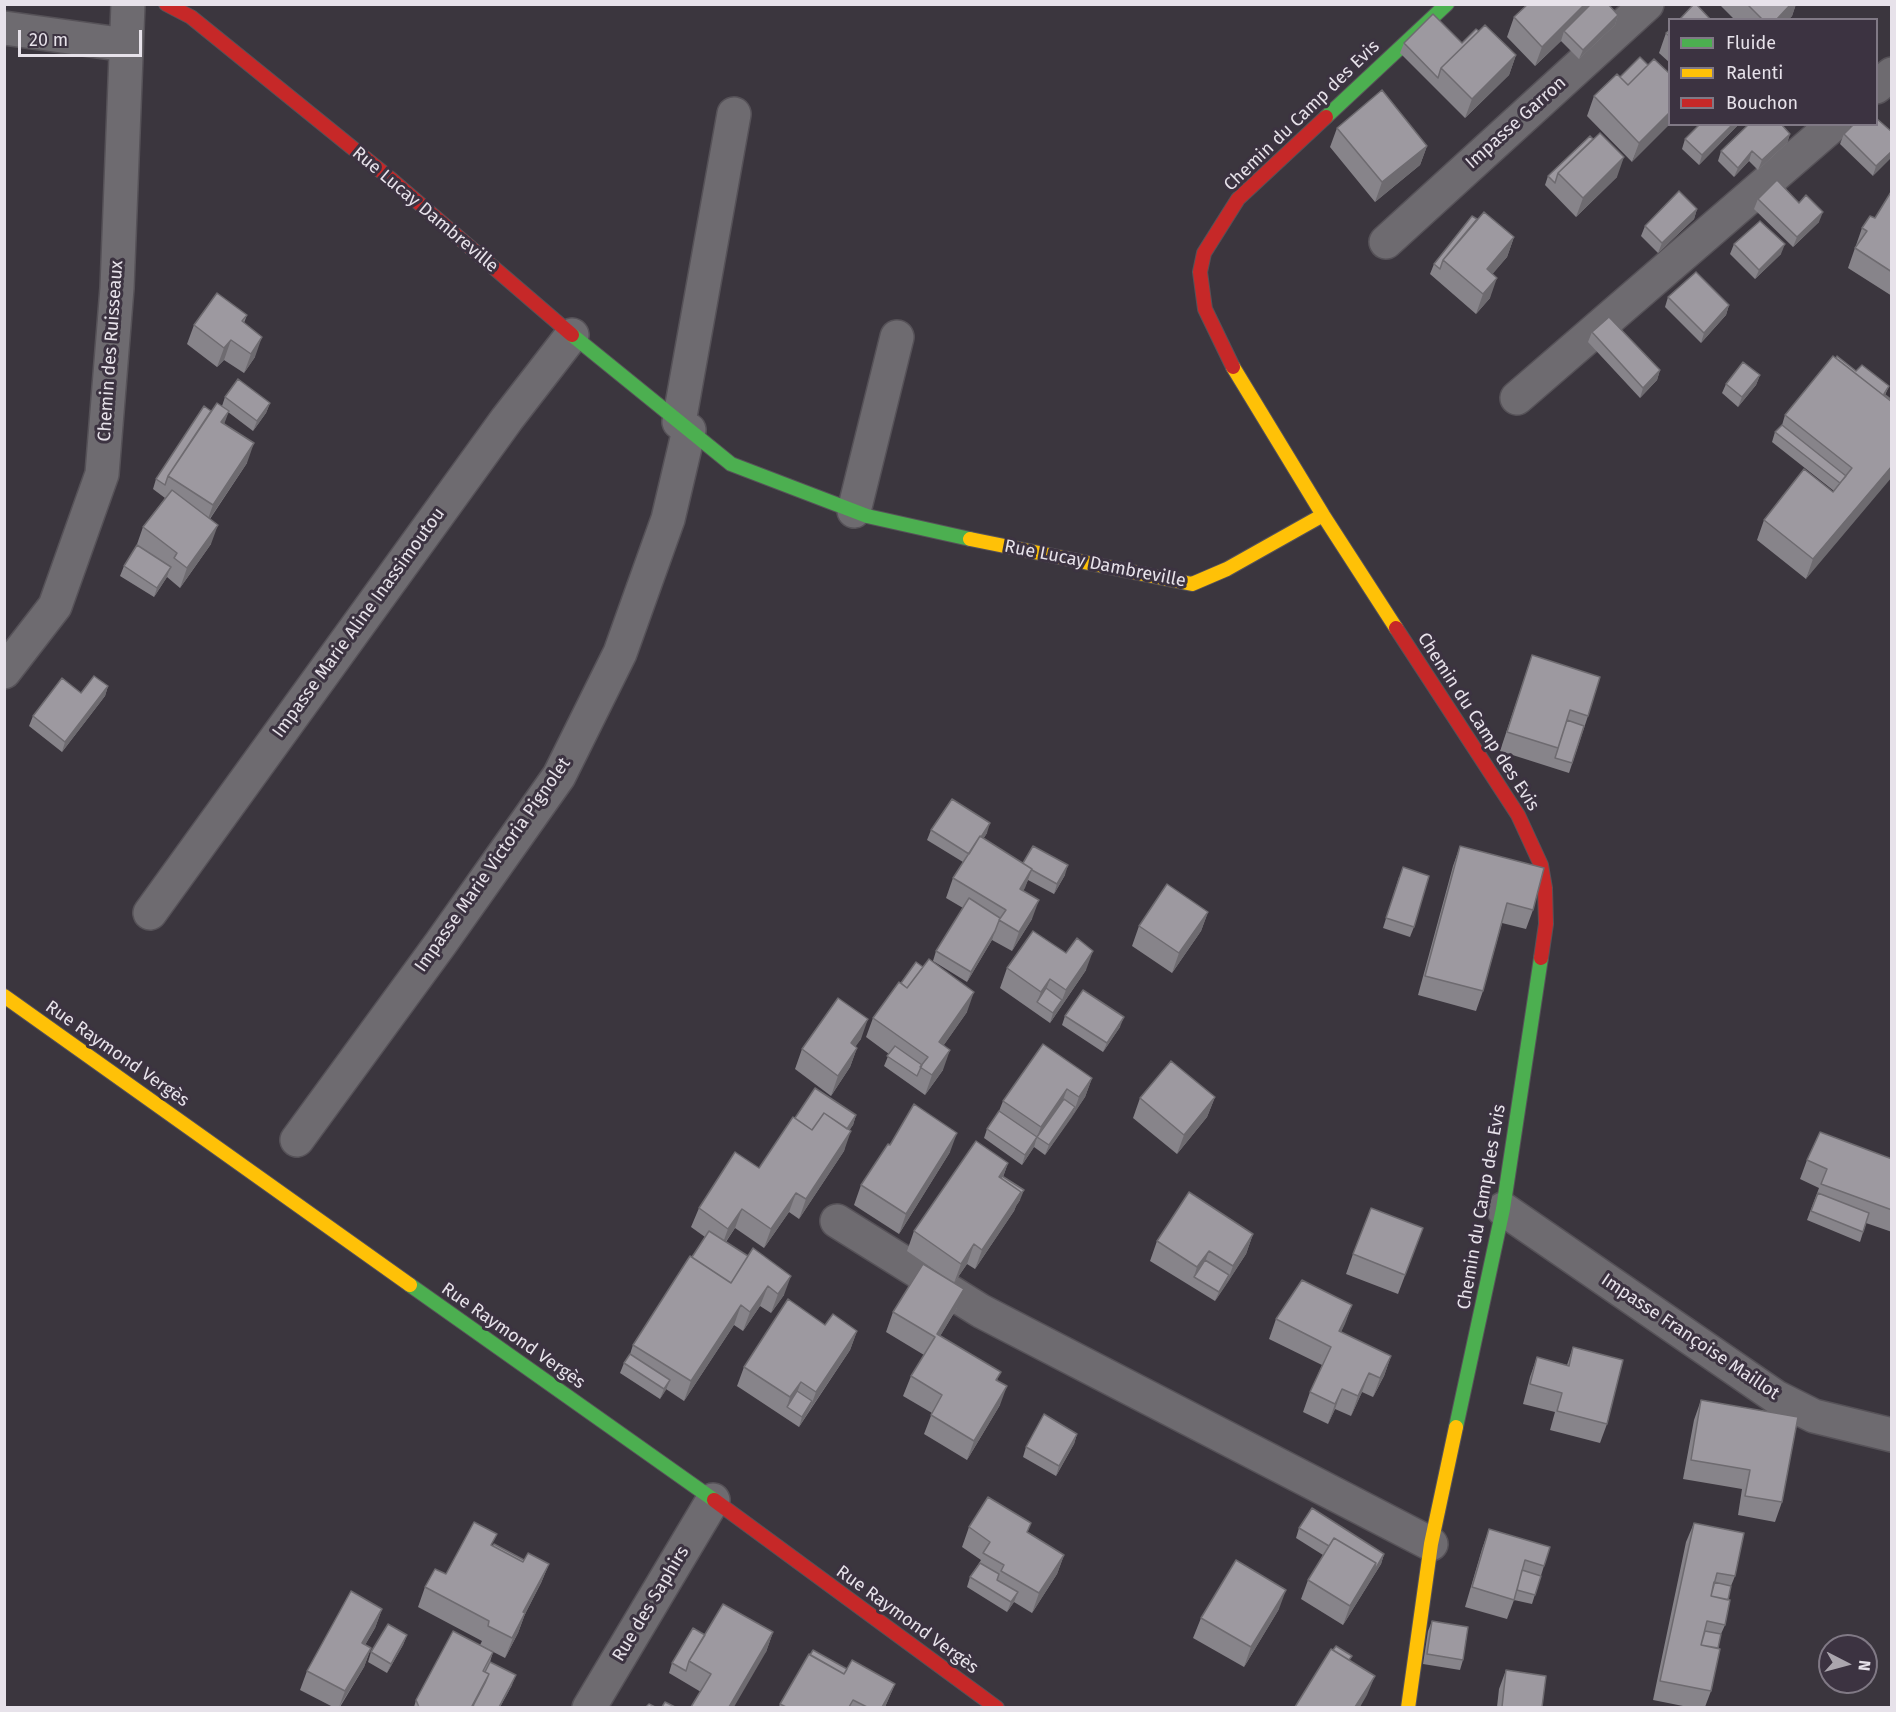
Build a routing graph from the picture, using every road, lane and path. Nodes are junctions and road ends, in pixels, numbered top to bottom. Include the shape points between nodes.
1 (128, 4) edge
2 (166, 4) edge
3 (1447, 4) edge
4 (1647, 4) edge
5 (4, 28) edge
6 (126, 45) junction
7 (1892, 74) edge
8 (1878, 85) edge
9 (734, 114) dead end
10 (1832, 126) edge
11 (1386, 242) dead end
12 (572, 335) junction
13 (897, 337) dead end
14 (1517, 398) dead end
15 (684, 426) junction
16 (854, 511) junction
17 (1323, 515) junction
18 (4, 672) edge
19 (150, 913) dead end
20 (4, 996) edge
21 (297, 1140) dead end
22 (1503, 1209) junction
23 (837, 1221) dead end
24 (1892, 1435) edge
25 (713, 1500) junction
26 (1431, 1544) junction
27 (589, 1707) edge
28 (997, 1707) edge
29 (1408, 1707) edge

1 - 6 street, Chemin des Ruisseaux
2 - 12 street, Rue Lucay Dambreville via 191,17 373,165
3 - 17 street, Chemin du Camp des Evis via 1238,199 1204,253 1201,289 1210,320 1229,361
4 - 11 street, Impasse Garron
5 - 6 street
6 - 18 street, Chemin des Ruisseaux via 117,288 102,474 55,606
7 - 8 street
9 - 15 street
10 - 14 street
12 - 15 street, Rue Lucay Dambreville
12 - 19 street, Impasse Marie Aline Inassimoutou
13 - 16 street
15 - 16 street, Rue Lucay Dambreville via 731,464
15 - 21 street, Impasse Marie Victoria Pignolet via 668,519 620,653 559,776
16 - 17 street, Rue Lucay Dambreville via 944,534 1192,584 1227,569
17 - 22 street, Chemin du Camp des Evis via 1518,815 1541,865 1546,924
20 - 25 street, Rue Raymond Vergès
22 - 24 street, Impasse Françoise Maillot via 1776,1397 1814,1416
22 - 26 street, Chemin du Camp des Evis
23 - 26 street via 981,1311
25 - 27 street, Rue des Saphirs
25 - 28 street, Rue Raymond Vergès
26 - 29 street, Chemin du Camp des Evis

